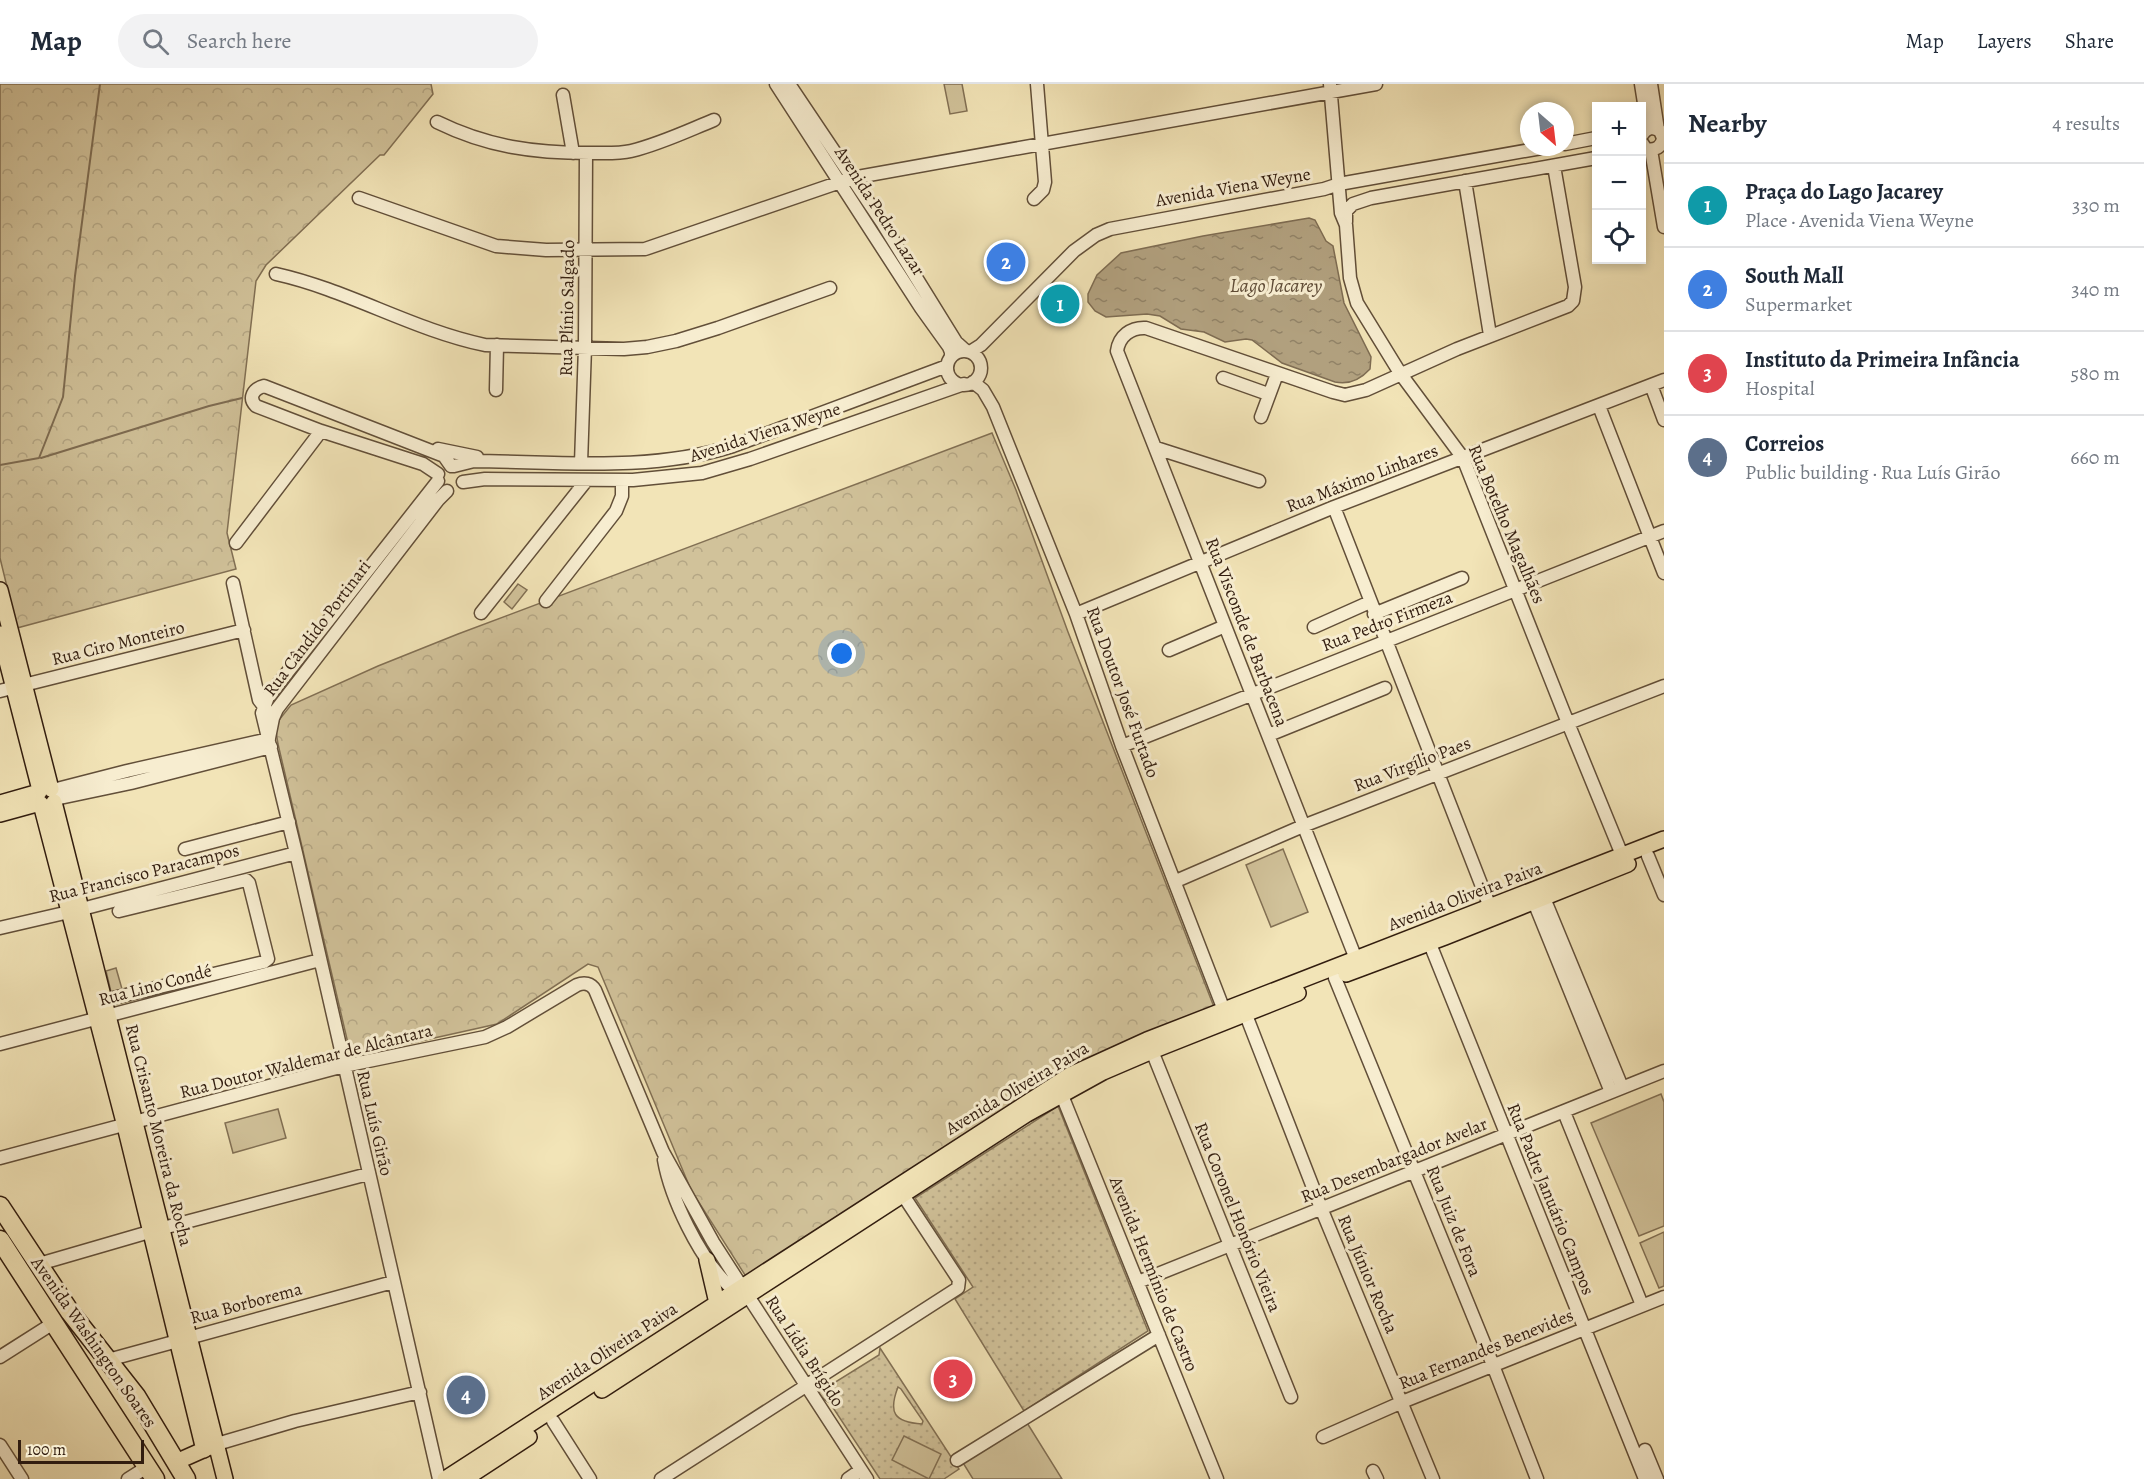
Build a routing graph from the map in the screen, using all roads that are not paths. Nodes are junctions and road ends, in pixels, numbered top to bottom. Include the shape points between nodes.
1 (776, 84) edge
2 (789, 84) edge
3 (1037, 84) edge
4 (1376, 84) edge
5 (1641, 84) edge
6 (1651, 84) edge
7 (1330, 88) edge
8 (563, 94) dead end
9 (804, 116) junction
10 (714, 120) dead end
11 (437, 122) dead end
12 (1655, 133) edge
13 (1592, 139) edge
14 (1574, 142) edge
15 (1041, 145) junction
16 (1646, 147) edge
17 (1646, 150) edge
18 (1520, 152) edge
19 (580, 153) junction
20 (1592, 159) edge
21 (1554, 166) junction
22 (852, 178) junction
23 (839, 181) junction
24 (1465, 181) junction
25 (1339, 184) junction
26 (1661, 189) edge
27 (359, 198) dead end
28 (1034, 199) dead end
29 (1346, 225) junction
30 (1664, 227) edge
31 (586, 249) junction
32 (895, 255) junction
33 (276, 274) dead end
34 (830, 288) dead end
35 (1490, 335) junction
36 (497, 345) junction
37 (585, 347) junction
38 (968, 352) junction
39 (949, 362) junction
40 (1400, 373) junction
41 (1277, 374) junction
42 (1223, 378) dead end
43 (1664, 380) edge
44 (968, 383) junction
45 (1651, 385) junction
46 (496, 390) dead end
47 (1268, 394) junction
48 (1599, 406) junction
49 (1261, 417) dead end
50 (1664, 420) edge
51 (321, 431) junction
52 (418, 447) junction
53 (1156, 448) junction
54 (1463, 458) junction
55 (659, 460) junction
56 (486, 461) junction
57 (580, 463) junction
58 (634, 463) junction
59 (453, 466) junction
60 (663, 478) junction
61 (435, 481) junction
62 (586, 481) junction
63 (628, 481) junction
64 (1259, 481) dead end
65 (463, 482) junction
66 (447, 491) junction
67 (1334, 507) junction
68 (1664, 531) edge
69 (1650, 536) junction
70 (236, 543) dead end
71 (1200, 561) junction
72 (1664, 573) edge
73 (370, 577) junction
74 (1462, 578) dead end
75 (233, 583) dead end
76 (0, 590) edge
77 (1517, 591) junction
78 (546, 601) dead end
79 (1372, 608) junction
80 (481, 613) dead end
81 (1076, 614) junction
82 (1225, 626) junction
83 (1314, 627) dead end
84 (244, 630) junction
85 (0, 634) edge
86 (1386, 640) junction
87 (1169, 650) dead end
88 (1664, 686) edge
89 (13, 687) edge
90 (1385, 688) dead end
91 (1252, 693) junction
92 (263, 706) junction
93 (274, 716) junction
94 (1568, 723) junction
95 (1269, 735) junction
96 (270, 743) junction
97 (1122, 746) junction
98 (1438, 773) junction
99 (47, 796) junction
100 (0, 803) edge
101 (0, 814) edge
102 (289, 822) junction
103 (1303, 826) junction
104 (1664, 839) edge
105 (184, 849) dead end
106 (1664, 850) edge
107 (296, 853) junction
108 (1622, 855) junction
109 (1648, 856) junction
110 (1176, 881) junction
111 (1664, 895) edge
112 (1539, 900) junction
113 (1490, 907) junction
114 (75, 911) junction
115 (118, 911) dead end
116 (0, 928) edge
117 (1427, 938) junction
118 (1356, 959) junction
119 (320, 960) junction
120 (1335, 978) junction
121 (577, 985) joint
122 (105, 1000) junction
123 (1246, 1015) junction
124 (103, 1017) junction
125 (1226, 1017) junction
126 (0, 1044) edge
127 (1152, 1051) junction
128 (344, 1066) junction
129 (1664, 1071) edge
130 (1059, 1089) junction
131 (1617, 1090) junction
132 (1563, 1112) junction
133 (131, 1124) junction
134 (1506, 1135) junction
135 (663, 1152) junction
136 (0, 1158) edge
137 (1414, 1170) junction
138 (368, 1174) junction
139 (903, 1195) junction
140 (0, 1206) edge
141 (1321, 1208) junction
142 (157, 1229) junction
143 (0, 1240) edge
144 (713, 1242) junction
145 (1230, 1245) junction
146 (703, 1254) junction
147 (39, 1264) junction
148 (393, 1282) junction
149 (1138, 1282) junction
150 (742, 1291) junction
151 (1664, 1297) edge
152 (717, 1303) junction
153 (1642, 1305) junction
154 (55, 1322) junction
155 (1584, 1330) junction
156 (1159, 1335) junction
157 (182, 1339) junction
158 (0, 1357) edge
159 (108, 1360) junction
160 (1494, 1366) junction
161 (125, 1381) junction
162 (806, 1386) junction
163 (420, 1392) junction
164 (1291, 1397) dead end
165 (1402, 1402) junction
166 (111, 1409) junction
167 (553, 1421) junction
168 (1323, 1437) dead end
169 (0, 1445) edge
170 (210, 1447) junction
171 (1645, 1450) dead end
172 (957, 1460) dead end
173 (176, 1462) junction
174 (151, 1473) edge
175 (864, 1474) edge
176 (22, 1479) edge
177 (128, 1479) edge
178 (186, 1479) edge
179 (225, 1479) edge
180 (439, 1479) edge
181 (445, 1479) edge
182 (465, 1479) edge
183 (590, 1479) edge
184 (661, 1479) edge
185 (848, 1479) edge
186 (1217, 1479) edge
187 (1433, 1479) edge
188 (1537, 1479) edge
189 (1645, 1479) edge
190 (1657, 1479) edge

1 - 9 street, Avenida Pedro Lazar
2 - 9 street, Avenida Pedro Lazar
3 - 15 street
4 - 7 street
5 - 12 street
6 - 12 street
7 - 15 street
7 - 25 street, Rua Botelho Magalhães
8 - 19 street, Rua Plínio Salgado
9 - 22 street, Avenida Pedro Lazar
9 - 23 street, Avenida Pedro Lazar
10 - 19 street via 629,152
11 - 19 street via 511,148
12 - 16 street via 1658,148
13 - 14 street
15 - 22 street
15 - 28 street via 1045,182
17 - 26 street
18 - 25 street, Avenida Viena Weyne
19 - 31 street, Rua Plínio Salgado
20 - 21 street
21 - 24 street
21 - 35 street via 1575,287 1573,301
22 - 23 street
22 - 32 street, Avenida Pedro Lazar
23 - 31 street via 645,249
23 - 32 street, Avenida Pedro Lazar
24 - 29 street via 1353,204 1346,211
24 - 35 street
25 - 29 street, Rua Botelho Magalhães
25 - 38 street, Avenida Viena Weyne via 1101,232 1074,250 981,345
26 - 30 street
27 - 31 street via 496,246
29 - 40 street, Rua Botelho Magalhães via 1350,278 1357,303
31 - 37 street, Rua Plínio Salgado
32 - 38 street, Avenida Pedro Lazar via 958,345
32 - 39 street, Avenida Pedro Lazar via 921,308 949,347
33 - 36 street via 303,280 466,341
34 - 37 street via 676,341 624,349
35 - 40 street
36 - 37 street
36 - 46 street
37 - 57 street, Rua Plínio Salgado
38 - 39 street via 959,352
38 - 44 street via 978,358 981,366 979,375
39 - 44 street via 952,379
39 - 55 street, Avenida Viena Weyne via 733,446 698,456
40 - 41 street via 1346,395
40 - 54 street, Rua Botelho Magalhães
41 - 47 street
41 - 53 street, Rua Visconde de Barbacena via 1155,330 1140,328 1122,337 1117,351
42 - 47 street
43 - 45 street, Rua Máximo Linhares
44 - 60 street, Avenida Viena Weyne via 722,468
44 - 81 street, Rua Doutor José Furtado via 983,390 993,407
45 - 48 street, Rua Máximo Linhares
45 - 50 street
47 - 49 street
48 - 54 street, Rua Máximo Linhares
48 - 69 street
51 - 52 street via 256,406 252,394 264,386
51 - 61 street via 428,467
51 - 70 street
52 - 56 street
52 - 59 street via 444,456
53 - 64 street
53 - 71 street, Rua Visconde de Barbacena
54 - 67 street, Rua Máximo Linhares
54 - 77 street, Rua Botelho Magalhães
55 - 58 street, Avenida Viena Weyne
55 - 60 street via 656,469
56 - 57 street, Avenida Viena Weyne
56 - 59 street, Avenida Viena Weyne
57 - 58 street, Avenida Viena Weyne
58 - 63 street via 637,472
59 - 61 street via 445,467
59 - 65 street via 462,472
60 - 63 street, Avenida Viena Weyne
61 - 66 street
61 - 73 street, Rua Cândido Portinari
62 - 63 street, Avenida Viena Weyne
62 - 65 street, Avenida Viena Weyne
62 - 80 street
63 - 78 street via 616,511
65 - 66 street via 457,489
66 - 73 street, Rua Cândido Portinari
67 - 71 street, Rua Máximo Linhares
67 - 79 street
68 - 69 street, Rua Pedro Firmeza
69 - 72 street
69 - 77 street, Rua Pedro Firmeza
71 - 81 street, Rua Máximo Linhares
71 - 82 street, Rua Visconde de Barbacena
73 - 92 street, Rua Cândido Portinari
73 - 93 street, Rua Cândido Portinari
74 - 79 street
75 - 84 street
76 - 89 main road, Rua Crisanto Moreira da Rocha
77 - 86 street, Rua Pedro Firmeza
77 - 94 street, Rua Botelho Magalhães
79 - 83 street
79 - 86 street
81 - 97 street, Rua Doutor José Furtado
82 - 87 street
82 - 91 street, Rua Visconde de Barbacena
84 - 89 street, Rua Ciro Monteiro
84 - 92 street
85 - 89 main road, Rua Crisanto Moreira da Rocha
86 - 91 street, Rua Pedro Firmeza
86 - 98 street
88 - 94 street, Rua Virgílio Paes
89 - 99 main road, Rua Crisanto Moreira da Rocha
90 - 95 street
91 - 95 street, Rua Visconde de Barbacena
91 - 97 street, Rua Pedro Firmeza
92 - 93 street
92 - 96 street, Rua Cândido Portinari via 262,720
93 - 96 street, Rua Cândido Portinari
94 - 98 street, Rua Virgílio Paes
94 - 108 street, Rua Botelho Magalhães
95 - 103 street, Rua Visconde de Barbacena
96 - 99 street via 131,783
96 - 102 street, Rua Luís Girão
97 - 110 street, Rua Doutor José Furtado
98 - 103 street, Rua Virgílio Paes
98 - 113 street
99 - 100 main road
99 - 101 main road
99 - 114 main road, Rua Crisanto Moreira da Rocha
102 - 105 street
102 - 107 street, Rua Luís Girão
103 - 110 street, Rua Virgílio Paes
103 - 118 street, Rua Visconde de Barbacena
104 - 108 main road, Avenida Oliveira Paiva
106 - 109 main road, Avenida Oliveira Paiva
107 - 114 street, Rua Francisco Paracampos
107 - 119 street, Rua Luís Girão
108 - 113 main road, Avenida Oliveira Paiva
109 - 111 street
109 - 112 main road, Avenida Oliveira Paiva
110 - 125 street, Rua Doutor José Furtado
112 - 117 main road, Avenida Oliveira Paiva
112 - 131 street
113 - 117 main road, Avenida Oliveira Paiva
114 - 116 street, Rua Francisco Paracampos
114 - 122 main road, Rua Crisanto Moreira da Rocha
114 - 124 main road, Rua Crisanto Moreira da Rocha
115 - 122 street via 246,880 268,959
117 - 118 main road, Avenida Oliveira Paiva
117 - 120 main road, Avenida Oliveira Paiva
117 - 134 street, Rua Padre Januário Campos
118 - 125 main road, Avenida Oliveira Paiva
119 - 124 street, Rua Lino Condé
119 - 128 street, Rua Luís Girão
120 - 123 main road, Avenida Oliveira Paiva
120 - 137 street, Rua Juiz de Fora
121 - 128 street, Rua Doutor Waldemar de Alcântara via 485,1037
121 - 135 street, Rua Lídia Brígido via 588,984 596,990
122 - 124 main road, Rua Crisanto Moreira da Rocha
123 - 125 main road, Avenida Oliveira Paiva
123 - 141 street, Rua Júnior Rocha
124 - 126 street, Rua Lino Condé
124 - 133 main road, Rua Crisanto Moreira da Rocha
125 - 127 main road, Avenida Oliveira Paiva
125 - 130 main road, Avenida Oliveira Paiva via 1108,1057
127 - 130 main road, Avenida Oliveira Paiva
127 - 145 street, Rua Coronel Honório Vieira
128 - 133 street, Rua Doutor Waldemar de Alcântara
128 - 138 street, Rua Luís Girão
129 - 131 street, Rua Desembargador Avelar
130 - 139 main road, Avenida Oliveira Paiva
130 - 149 street, Avenida Hermínio de Castro
130 - 150 main road, Avenida Oliveira Paiva
131 - 132 street, Rua Desembargador Avelar
132 - 134 street, Rua Desembargador Avelar
132 - 153 street
133 - 136 street, Rua Doutor Waldemar de Alcântara
133 - 142 main road, Rua Crisanto Moreira da Rocha
134 - 137 street, Rua Desembargador Avelar
134 - 155 street, Rua Padre Januário Campos
135 - 144 street, Rua Lídia Brígido
135 - 146 street, Rua Lídia Brígido via 667,1177
137 - 141 street, Rua Desembargador Avelar
137 - 160 street, Rua Juiz de Fora
138 - 142 street
138 - 148 street, Rua Luís Girão
139 - 150 main road, Avenida Oliveira Paiva
139 - 162 street via 958,1280 958,1288
140 - 147 highway, Avenida Washington Soares
141 - 145 street, Rua Desembargador Avelar
141 - 165 street, Rua Júnior Rocha
142 - 147 street
142 - 157 main road, Rua Crisanto Moreira da Rocha
143 - 154 highway, Avenida Washington Soares
144 - 146 street via 699,1242
144 - 150 street, Rua Lídia Brígido
145 - 149 street, Rua Desembargador Avelar
145 - 164 street, Rua Coronel Honório Vieira
146 - 150 street, Rua Lídia Brígido via 729,1286
146 - 152 main road
147 - 159 highway, Avenida Washington Soares
148 - 157 street, Rua Borborema
148 - 163 street, Rua Luís Girão
149 - 156 street, Avenida Hermínio de Castro
150 - 152 main road, Avenida Oliveira Paiva
150 - 162 street, Rua Lídia Brígido
150 - 167 main road, Avenida Oliveira Paiva
151 - 153 street, Rua Fernandes Benevides
152 - 181 main road, Avenida Oliveira Paiva
153 - 155 street, Rua Fernandes Benevides
154 - 158 street
154 - 166 highway, Avenida Washington Soares
155 - 160 street, Rua Fernandes Benevides
155 - 189 street, Rua Padre Januário Campos
156 - 172 street
156 - 186 street, Avenida Hermínio de Castro
157 - 159 street, Rua Borborema
157 - 170 main road, Rua Crisanto Moreira da Rocha
159 - 161 highway, Avenida Washington Soares
160 - 165 street, Rua Fernandes Benevides
160 - 188 street, Rua Juiz de Fora
161 - 166 highway via 132,1397 129,1412 122,1414
161 - 173 highway, Avenida Washington Soares
162 - 175 street, Rua Lídia Brígido
162 - 184 street
163 - 170 street via 295,1421
163 - 180 street, Rua Luís Girão
165 - 168 street, Rua Fernandes Benevides
165 - 187 street, Rua Júnior Rocha
166 - 174 highway, Avenida Washington Soares
167 - 182 main road, Avenida Oliveira Paiva
167 - 183 street
169 - 176 street
170 - 173 main road
170 - 179 main road, Rua Crisanto Moreira da Rocha
171 - 190 street
173 - 178 highway, Avenida Washington Soares
174 - 177 street
175 - 185 street

